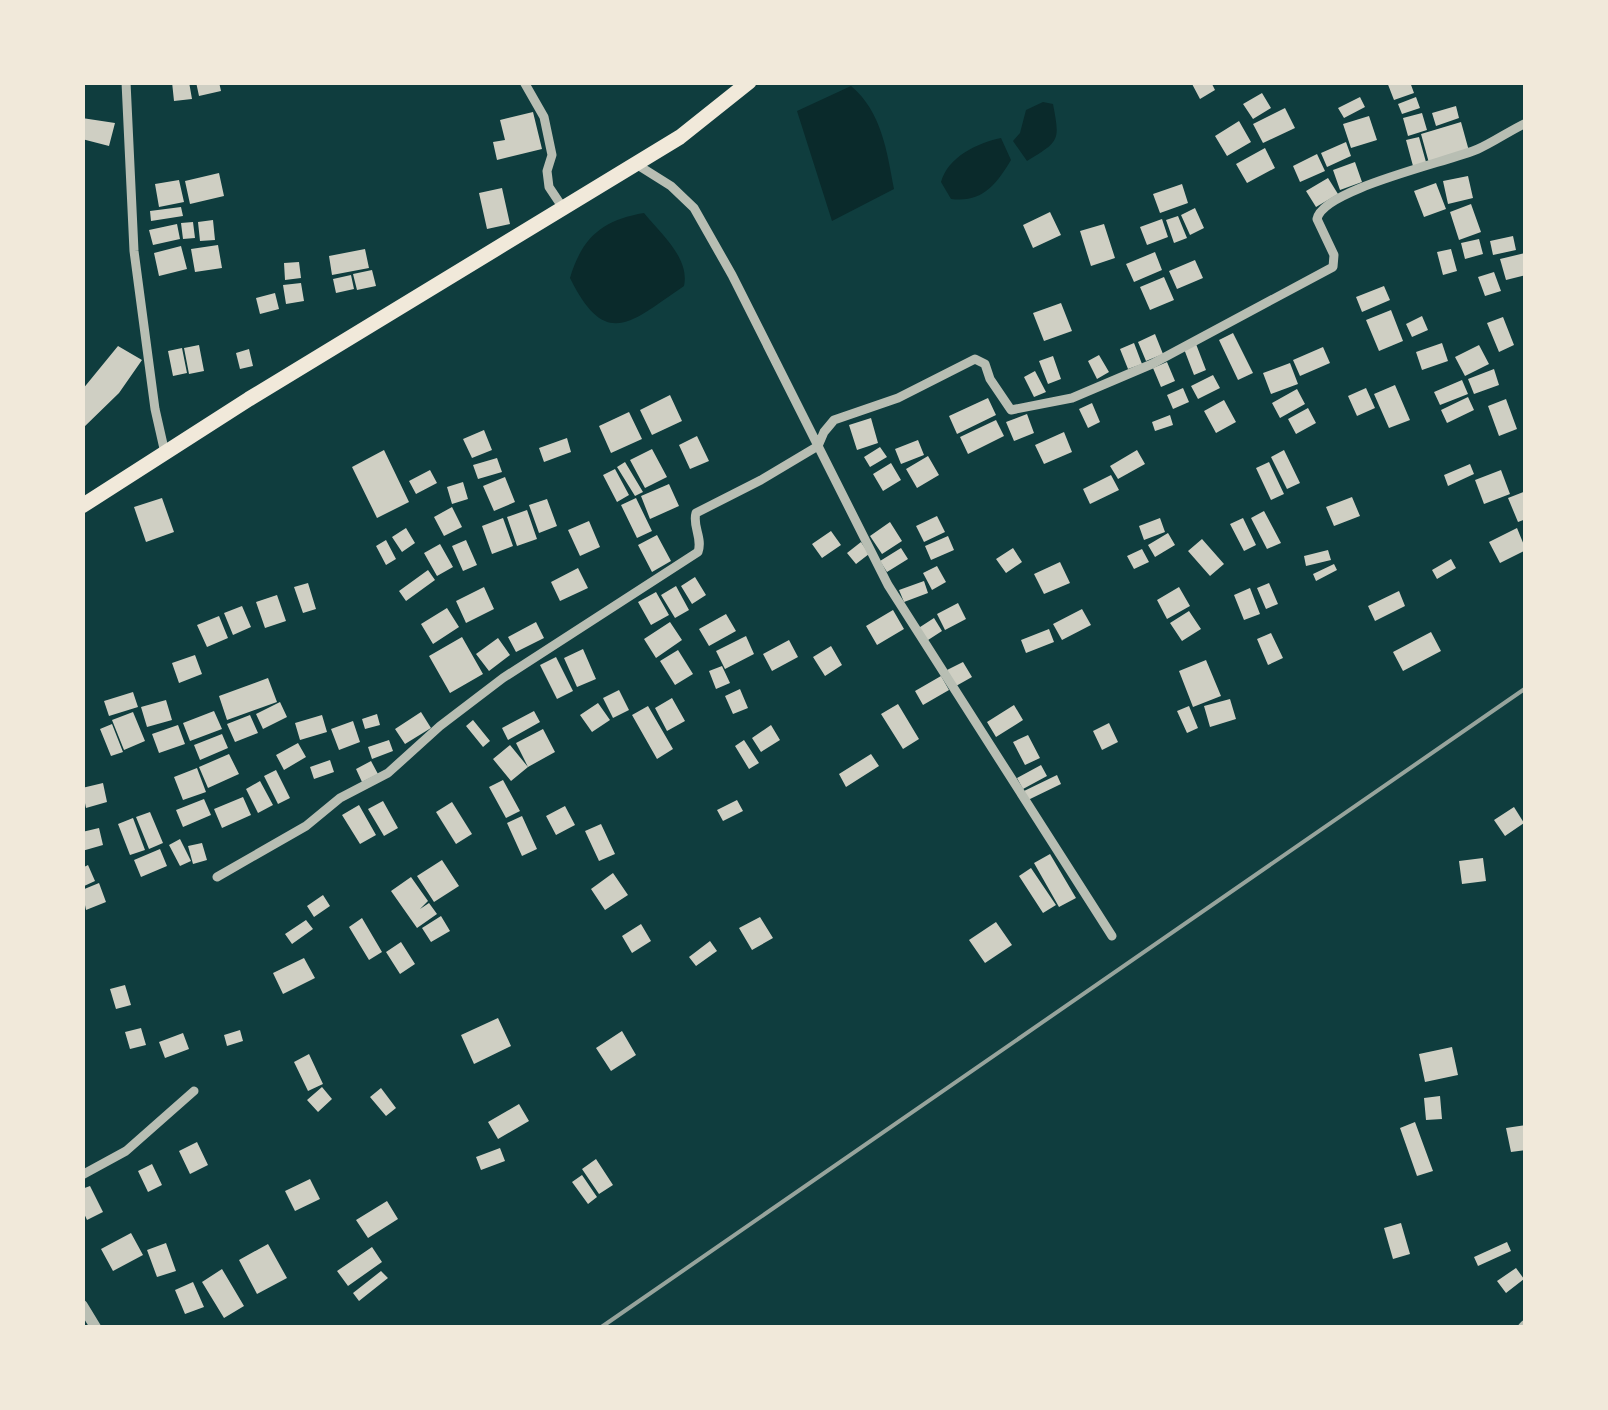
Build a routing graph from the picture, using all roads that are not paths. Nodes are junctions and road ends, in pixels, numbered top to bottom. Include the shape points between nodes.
1 (126, 82) edge
2 (524, 82) edge
3 (744, 84) edge
4 (1526, 123) edge
5 (636, 164) junction
6 (563, 208) junction
7 (818, 446) junction
8 (165, 453) junction
9 (82, 506) edge
10 (217, 878) dead end
11 (1112, 936) dead end
12 (194, 1091) dead end
13 (82, 1175) edge
14 (82, 1306) edge
15 (96, 1328) edge

1 - 8 street via 134,251
2 - 6 street via 544,116 552,155 549,187
3 - 5 highway
4 - 7 street via 1479,148 1325,206 1317,220 1333,267 1152,364 1072,398 1010,410 975,358 898,398 834,420
5 - 6 highway
5 - 7 street via 694,208
6 - 8 highway
7 - 10 street via 700,509 694,518 698,552 503,678 388,773
7 - 11 street via 888,585
8 - 9 highway
12 - 13 street via 126,1151
14 - 15 street

